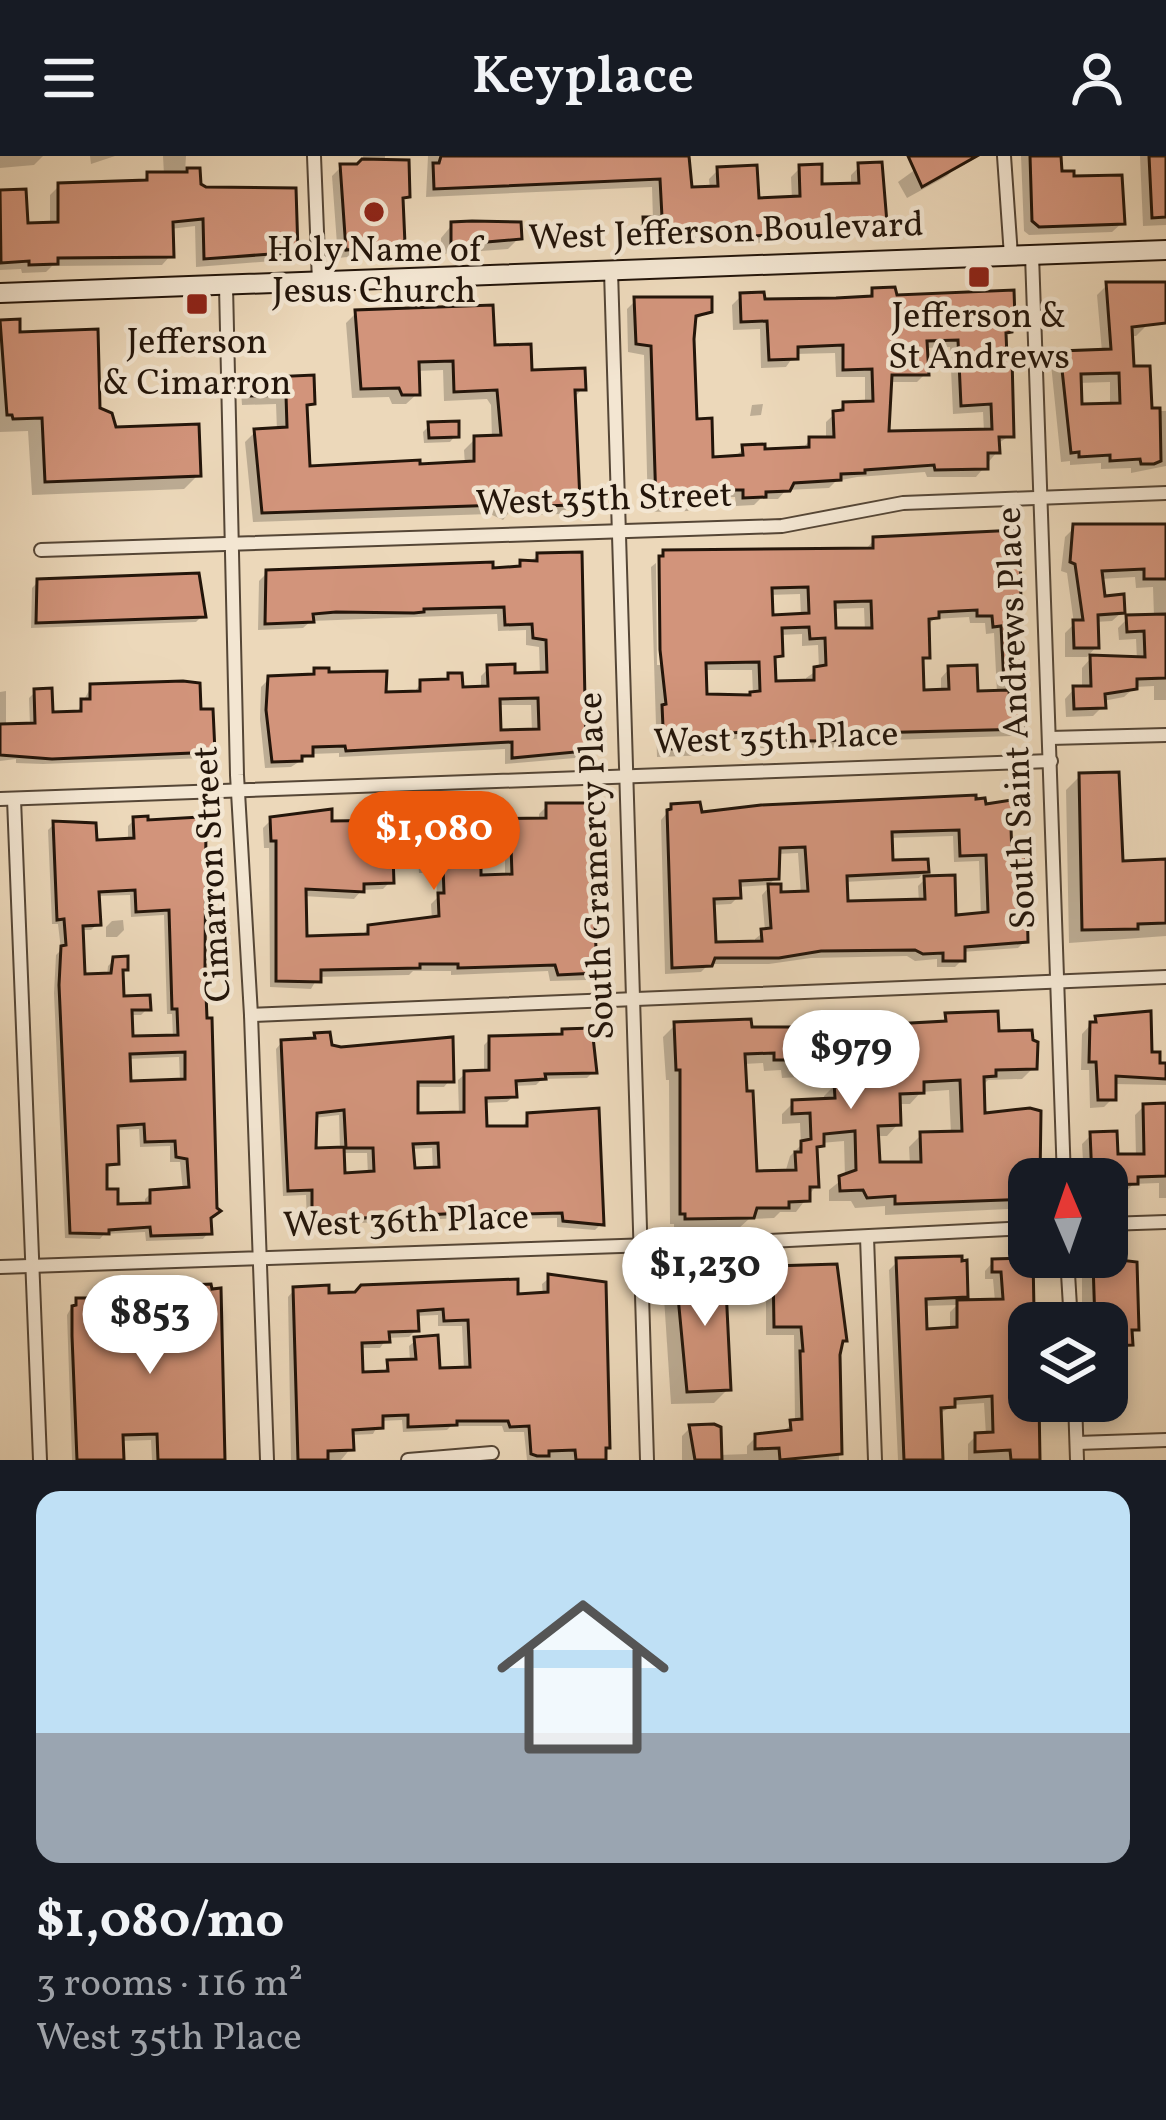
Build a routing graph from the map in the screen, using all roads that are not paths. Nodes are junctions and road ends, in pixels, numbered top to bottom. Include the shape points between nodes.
1 (314, 156) edge
2 (1004, 156) edge
3 (1166, 250) edge
4 (1032, 255) junction
5 (1011, 256) junction
6 (611, 271) junction
7 (319, 282) junction
8 (226, 286) junction
9 (0, 293) edge
10 (1166, 493) edge
11 (1041, 498) junction
12 (617, 530) junction
13 (230, 544) junction
14 (41, 550) dead end
15 (1166, 735) edge
16 (1050, 738) junction
17 (1051, 761) junction
18 (626, 776) junction
19 (238, 789) junction
20 (7, 799) edge
21 (1166, 977) edge
22 (1055, 981) junction
23 (632, 998) junction
24 (251, 1015) junction
25 (1063, 1158) edge
26 (1166, 1222) edge
27 (1128, 1223) edge
28 (1008, 1229) edge
29 (867, 1237) junction
30 (642, 1245) junction
31 (258, 1258) junction
32 (32, 1266) junction
33 (0, 1268) edge
34 (1076, 1422) edge
35 (1166, 1440) edge
36 (1077, 1443) junction
37 (492, 1453) dead end
38 (40, 1460) edge
39 (267, 1460) edge
40 (408, 1460) edge
41 (647, 1460) edge
42 (875, 1460) edge
43 (1077, 1460) edge

1 - 7 street
2 - 5 street
3 - 4 main road, West Jefferson Boulevard
4 - 5 main road, West Jefferson Boulevard
4 - 11 street, South Saint Andrews Place
5 - 6 main road, West Jefferson Boulevard
6 - 7 main road, West Jefferson Boulevard
6 - 12 street, South Gramercy Place
7 - 8 main road, West Jefferson Boulevard
8 - 9 main road, West Jefferson Boulevard
8 - 13 street, Cimarron Street
10 - 11 street, West 35th Street
11 - 12 street, West 35th Street via 903,503 782,526
11 - 16 street, South Saint Andrews Place
12 - 13 street, West 35th Street
12 - 18 street, South Gramercy Place
13 - 14 street, West 35th Street
13 - 19 street, Cimarron Street
15 - 16 street
16 - 17 street, South Saint Andrews Place
17 - 18 street, West 35th Place
17 - 22 street, South Saint Andrews Place
18 - 19 street, West 35th Place
18 - 23 street, South Gramercy Place
19 - 20 street, West 35th Place
19 - 24 street, Cimarron Street
20 - 32 street
21 - 22 street
22 - 23 street
22 - 25 street, South Saint Andrews Place
23 - 24 street
23 - 30 street, South Gramercy Place
24 - 31 street, Cimarron Street
26 - 27 street
28 - 29 street, West 36th Place
29 - 30 street, West 36th Place
29 - 42 street
30 - 31 street, West 36th Place
30 - 41 street, South Gramercy Place
31 - 32 street, West 36th Place
31 - 39 street, Cimarron Street
32 - 33 street, West 36th Place
32 - 38 street
34 - 36 street
35 - 36 street
36 - 43 street
37 - 40 street

